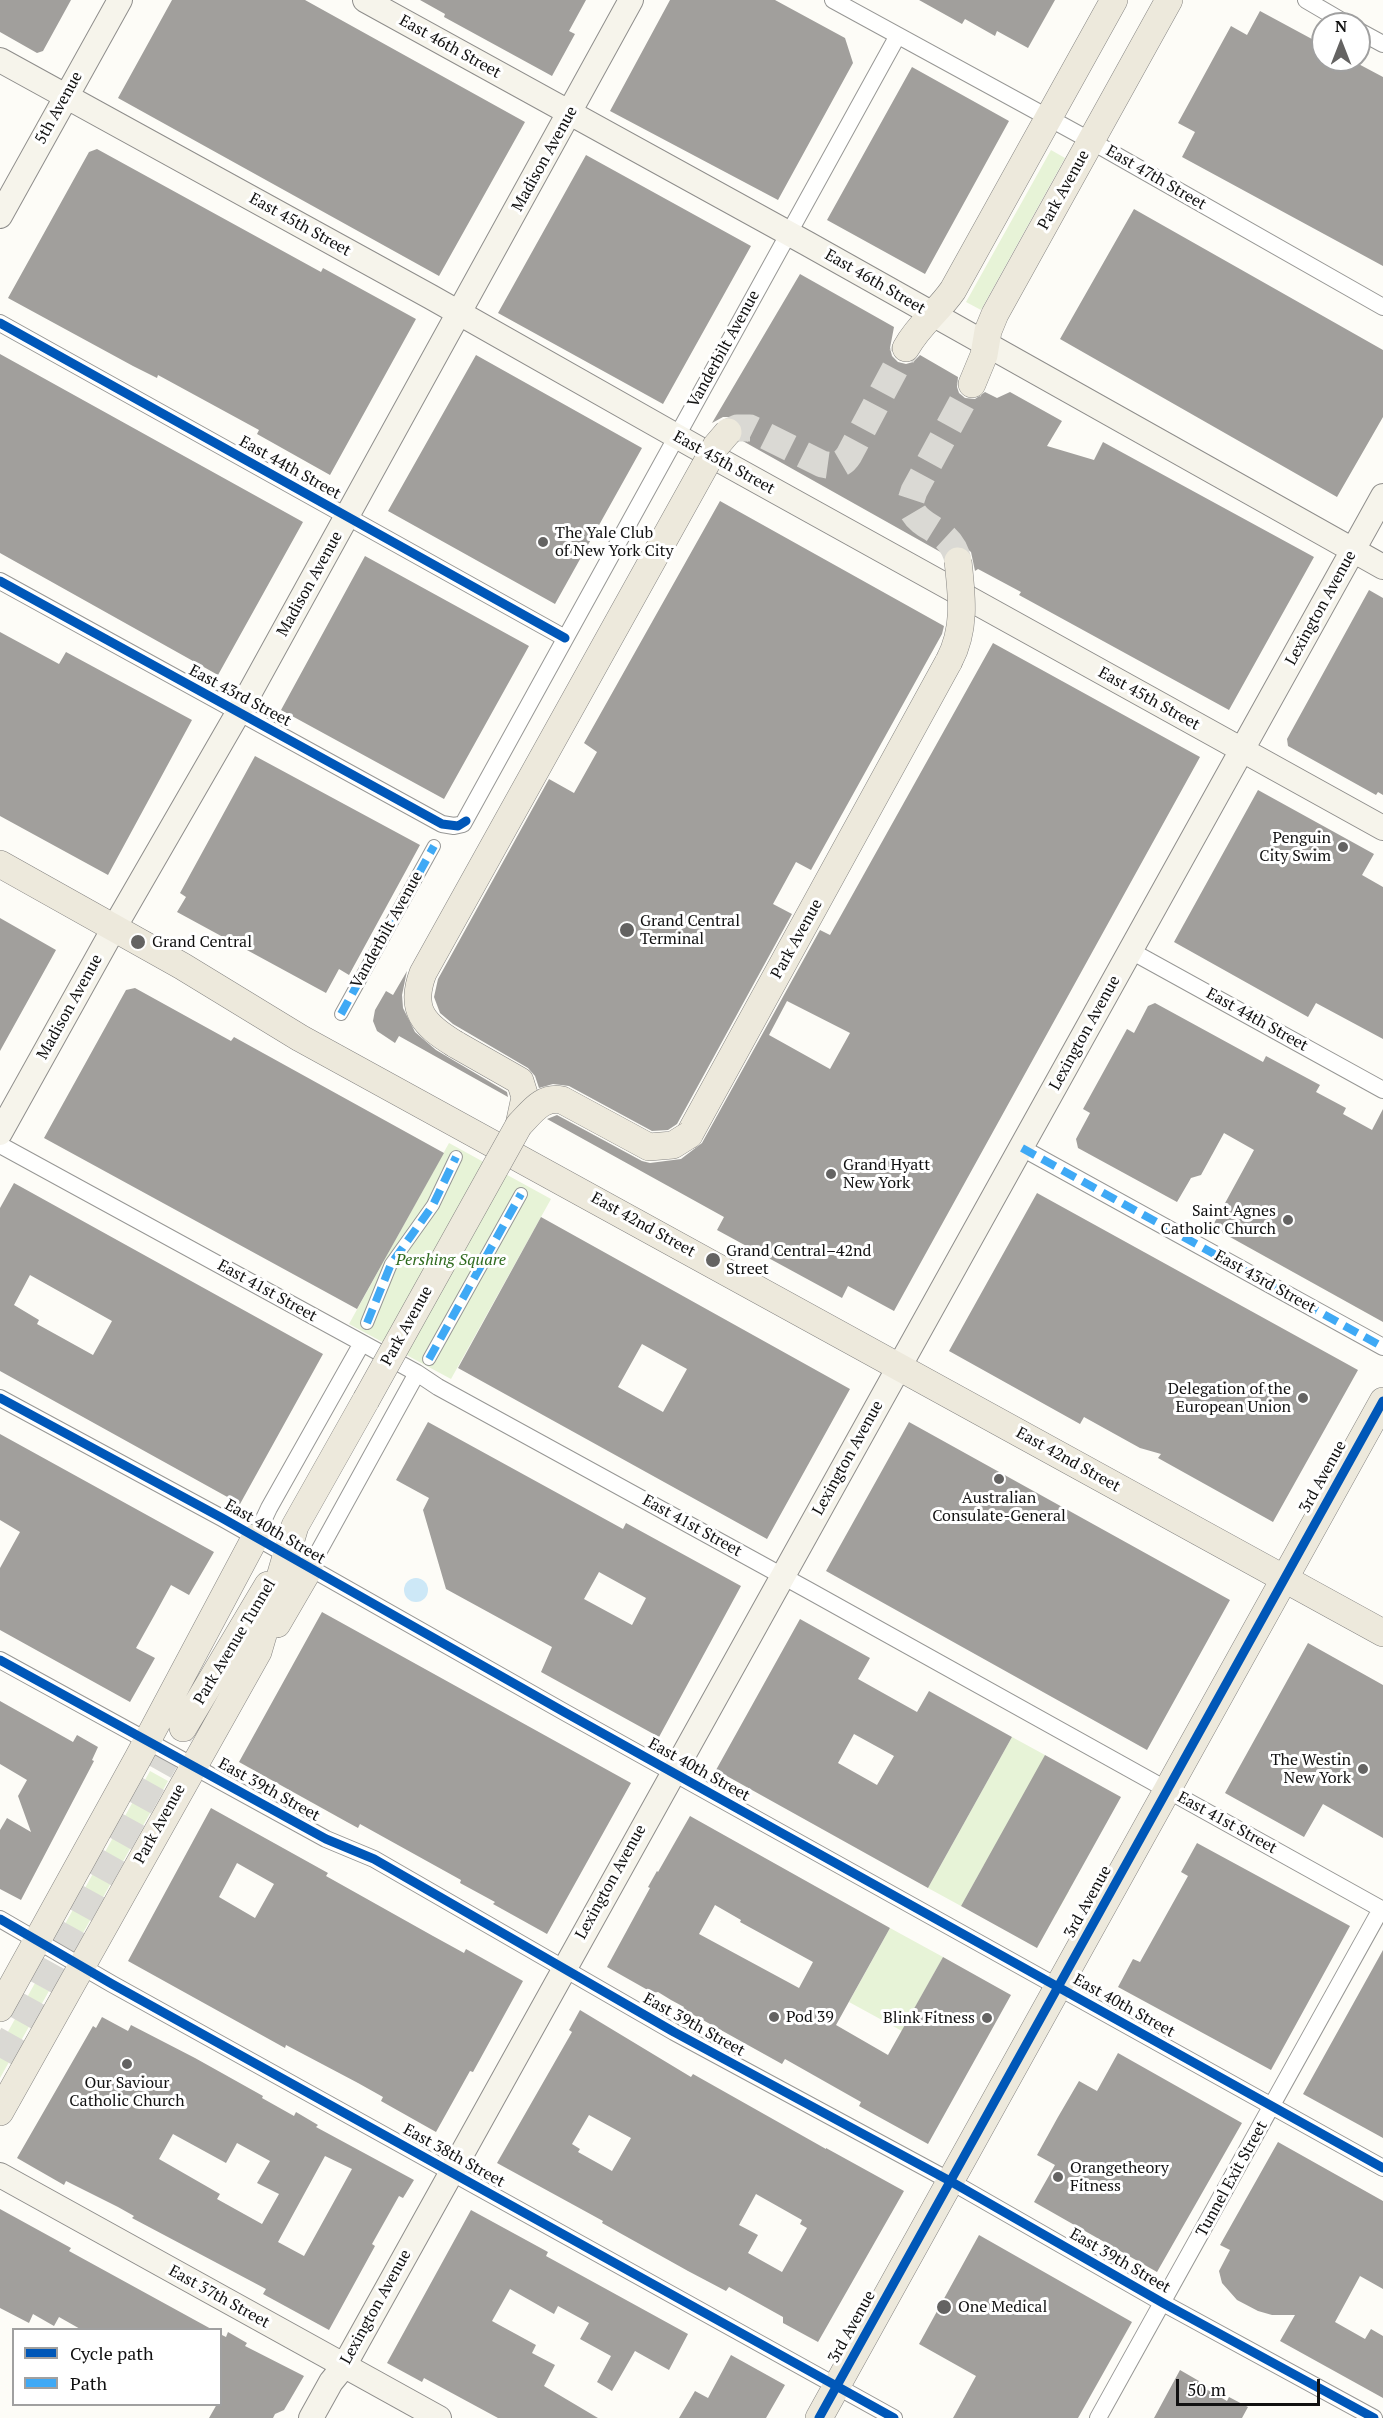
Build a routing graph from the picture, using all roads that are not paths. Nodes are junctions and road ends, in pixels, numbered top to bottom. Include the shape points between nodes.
1 (120, 0) edge
2 (365, 0) edge
3 (632, 0) edge
4 (832, 0) edge
5 (1114, 0) edge
6 (1169, 0) edge
7 (1306, 0) edge
8 (1326, 12) edge
9 (897, 37) junction
10 (0, 60) edge
11 (65, 97) junction
12 (571, 113) junction
13 (1048, 118) junction
14 (1091, 141) junction
15 (0, 216) edge
16 (788, 233) junction
17 (1383, 307) edge
18 (459, 314) junction
19 (931, 315) junction
20 (0, 323) edge
21 (986, 345) junction
22 (906, 348) tunnel mouth
23 (972, 384) tunnel mouth
24 (728, 432) dead end
25 (676, 436) junction
26 (1383, 496) edge
27 (347, 517) junction
28 (1353, 550) junction
29 (958, 561) tunnel mouth
30 (1383, 567) edge
31 (0, 581) edge
32 (565, 638) junction
33 (238, 713) junction
34 (1242, 751) junction
35 (466, 821) joint
36 (1383, 828) edge
37 (434, 846) dead end
38 (0, 864) edge
39 (114, 928) junction
40 (1131, 951) junction
41 (340, 1014) dead end
42 (1383, 1090) edge
43 (519, 1125) junction
44 (0, 1133) edge
45 (0, 1145) edge
46 (1022, 1148) junction
47 (456, 1157) dead end
48 (521, 1194) dead end
49 (367, 1323) dead end
50 (362, 1343) junction
51 (1383, 1347) edge
52 (429, 1359) dead end
53 (900, 1367) junction
54 (417, 1373) junction
55 (0, 1398) edge
56 (1383, 1401) edge
57 (280, 1552) junction
58 (782, 1576) junction
59 (1284, 1580) junction
60 (1383, 1633) edge
61 (0, 1660) edge
62 (183, 1728) tunnel mouth
63 (148, 1740) junction
64 (193, 1765) junction
65 (672, 1772) junction
66 (1167, 1789) junction
67 (1382, 1909) edge
68 (0, 1919) edge
69 (37, 1940) junction
70 (81, 1966) junction
71 (563, 1969) junction
72 (1058, 1986) junction
73 (0, 2008) edge
74 (1273, 2106) junction
75 (0, 2112) edge
76 (1383, 2168) edge
77 (451, 2172) junction
78 (0, 2175) edge
79 (950, 2181) junction
80 (1163, 2303) junction
81 (344, 2366) junction
82 (836, 2386) junction
83 (311, 2418) edge
84 (439, 2418) edge
85 (819, 2418) edge
86 (894, 2418) edge
87 (1098, 2418) edge
88 (1374, 2418) edge

1 - 11 main road, 5th Avenue
2 - 12 main road, East 46th Street
3 - 12 main road, Madison Avenue
4 - 9 street, East 47th Street
5 - 13 main road
6 - 14 main road, Park Avenue
7 - 8 street
9 - 13 street, East 47th Street
9 - 16 street, Vanderbilt Avenue
10 - 11 main road, East 45th Street
11 - 15 main road, 5th Avenue
11 - 18 main road, East 45th Street
12 - 16 main road, East 46th Street
12 - 18 main road, Madison Avenue
13 - 14 street, East 47th Street
13 - 19 main road via 953,290
14 - 17 street, East 47th Street
14 - 21 main road, Park Avenue via 995,314
16 - 19 main road, East 46th Street
16 - 25 street, Vanderbilt Avenue
18 - 25 main road, East 45th Street
18 - 27 main road, Madison Avenue
19 - 21 main road, East 46th Street
19 - 22 main road
20 - 27 street, East 44th Street
21 - 23 main road, Park Avenue
21 - 28 main road, East 46th Street
24 - 43 main road, Park Avenue, bridge via 716,446 418,988 421,1015 434,1030 520,1081 525,1097
25 - 32 street, Vanderbilt Avenue
25 - 34 main road, East 45th Street
26 - 28 main road, Lexington Avenue
27 - 32 street, East 44th Street
27 - 33 main road, Madison Avenue
28 - 30 main road, East 46th Street
28 - 34 main road, Lexington Avenue
29 - 43 main road, Park Avenue, bridge via 963,614 956,648 689,1135 673,1145 649,1146 555,1099 538,1105
31 - 33 street, East 43rd Street
32 - 35 street, Vanderbilt Avenue
33 - 35 street, East 43rd Street via 442,824 458,826
33 - 39 main road, Madison Avenue
34 - 36 main road, East 45th Street
34 - 40 main road, Lexington Avenue
37 - 41 street, Vanderbilt Avenue
38 - 39 main road, East 42nd Street
39 - 44 main road, Madison Avenue
39 - 53 main road, East 42nd Street via 282,1027
40 - 42 street, East 44th Street
40 - 46 main road, Lexington Avenue
43 - 57 main road, Park Avenue, bridge
45 - 50 street, East 41st Street
46 - 51 street, East 43rd Street
46 - 53 main road, Lexington Avenue
47 - 49 street via 433,1205 391,1264
48 - 52 street
50 - 54 street, East 41st Street
50 - 57 street, Park Avenue via 269,1508
53 - 58 main road, Lexington Avenue
53 - 59 main road, East 42nd Street
54 - 57 street, Park Avenue
54 - 58 street, East 41st Street
55 - 57 street, East 40th Street
56 - 59 main road, 3rd Avenue
57 - 62 main road, Park Avenue Tunnel
57 - 63 main road, Park Avenue via 244,1563
57 - 64 main road, Park Avenue via 258,1652
57 - 65 street, East 40th Street
58 - 65 main road, Lexington Avenue
58 - 66 street, East 41st Street
59 - 60 main road, East 42nd Street
59 - 66 main road, 3rd Avenue
61 - 63 street, East 39th Street
63 - 64 street, East 39th Street
63 - 69 main road, Park Avenue
64 - 70 main road, Park Avenue
64 - 71 street, East 39th Street via 326,1839 374,1859
65 - 71 main road, Lexington Avenue
65 - 72 street, East 40th Street
66 - 67 street, East 41st Street
66 - 72 main road, 3rd Avenue
67 - 74 street, Tunnel Exit Street
68 - 69 street, East 38th Street
69 - 70 street, East 38th Street
69 - 73 main road, Park Avenue
70 - 75 main road, Park Avenue
70 - 77 street, East 38th Street
71 - 77 main road, Lexington Avenue
71 - 79 street, East 39th Street
72 - 74 street, East 40th Street
72 - 79 main road, 3rd Avenue
74 - 76 street, East 40th Street
74 - 80 street, Tunnel Exit Street
77 - 81 main road, Lexington Avenue
77 - 82 street, East 38th Street
78 - 81 main road, East 37th Street
79 - 80 street, East 39th Street
79 - 82 main road, 3rd Avenue
80 - 87 street, Tunnel Exit Street
80 - 88 street, East 39th Street
81 - 83 main road, Lexington Avenue
81 - 84 main road, East 37th Street
82 - 85 main road, 3rd Avenue
82 - 86 street, East 38th Street

